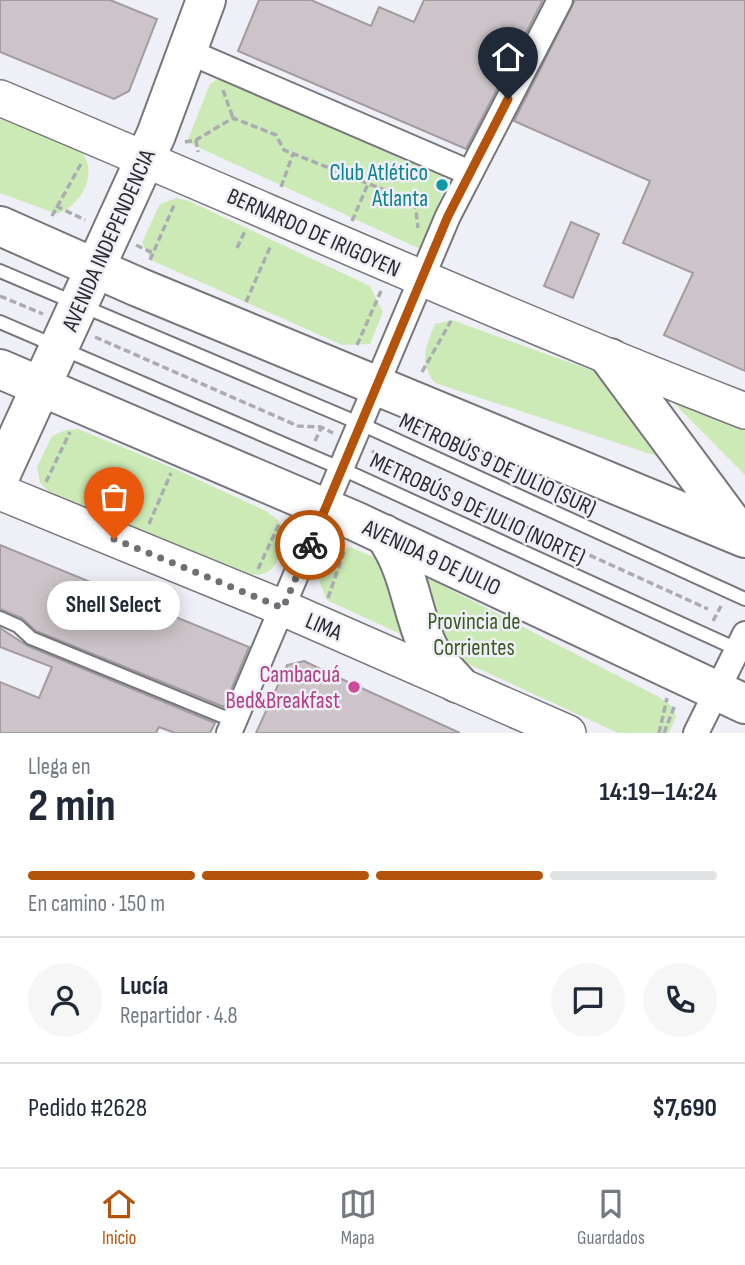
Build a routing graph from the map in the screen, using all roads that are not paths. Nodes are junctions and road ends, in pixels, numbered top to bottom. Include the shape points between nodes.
1 (206, 0) edge
2 (560, 0) edge
3 (187, 51) junction
4 (0, 98) edge
5 (150, 147) junction
6 (470, 173) junction
7 (0, 226) edge
8 (95, 267) junction
9 (0, 271) edge
10 (406, 273) junction
11 (78, 303) junction
12 (0, 322) edge
13 (60, 346) junction
14 (610, 358) junction
15 (0, 369) edge
16 (378, 384) junction
17 (41, 387) junction
18 (745, 411) edge
19 (360, 424) junction
20 (342, 469) junction
21 (0, 476) edge
22 (0, 492) edge
23 (339, 514) junction
24 (744, 537) edge
25 (745, 599) edge
26 (283, 608) junction
27 (0, 618) edge
28 (742, 645) edge
29 (457, 683) junction
30 (731, 698) edge
31 (232, 727) edge
32 (745, 728) edge
33 (568, 733) edge
34 (696, 733) edge

1 - 3 main road, AVENIDA INDEPENDENCIA
2 - 6 street
3 - 5 main road, AVENIDA INDEPENDENCIA
3 - 6 street
4 - 5 street, BERNARDO DE IRIGOYEN
5 - 8 main road, AVENIDA INDEPENDENCIA
5 - 10 street, BERNARDO DE IRIGOYEN via 276,214
6 - 10 street via 448,216
7 - 8 main road
8 - 11 main road, AVENIDA INDEPENDENCIA
8 - 16 main road
9 - 11 lane, METROBÚS 9 DE JULIO (SUR)
10 - 14 street, BERNARDO DE IRIGOYEN
10 - 16 street
11 - 13 main road, AVENIDA INDEPENDENCIA
11 - 19 lane, METROBÚS 9 DE JULIO (SUR)
12 - 13 lane, METROBÚS 9 DE JULIO (NORTE)
13 - 17 main road, AVENIDA INDEPENDENCIA
13 - 20 lane, METROBÚS 9 DE JULIO (NORTE)
14 - 18 street, BERNARDO DE IRIGOYEN
14 - 24 main road
15 - 17 main road, AVENIDA 9 DE JULIO
16 - 19 street
16 - 24 main road
17 - 21 main road, AVENIDA INDEPENDENCIA
17 - 23 main road, AVENIDA 9 DE JULIO
19 - 20 street
19 - 25 lane, METROBÚS 9 DE JULIO (SUR)
20 - 23 street
20 - 28 lane, METROBÚS 9 DE JULIO (NORTE)
22 - 26 street, LIMA
23 - 26 street
23 - 29 main road via 405,568 427,644
23 - 30 main road, AVENIDA 9 DE JULIO
26 - 29 street, LIMA
26 - 31 street
27 - 31 lane via 19,626 31,638
28 - 30 street
29 - 33 street, LIMA
30 - 32 main road
30 - 34 street

